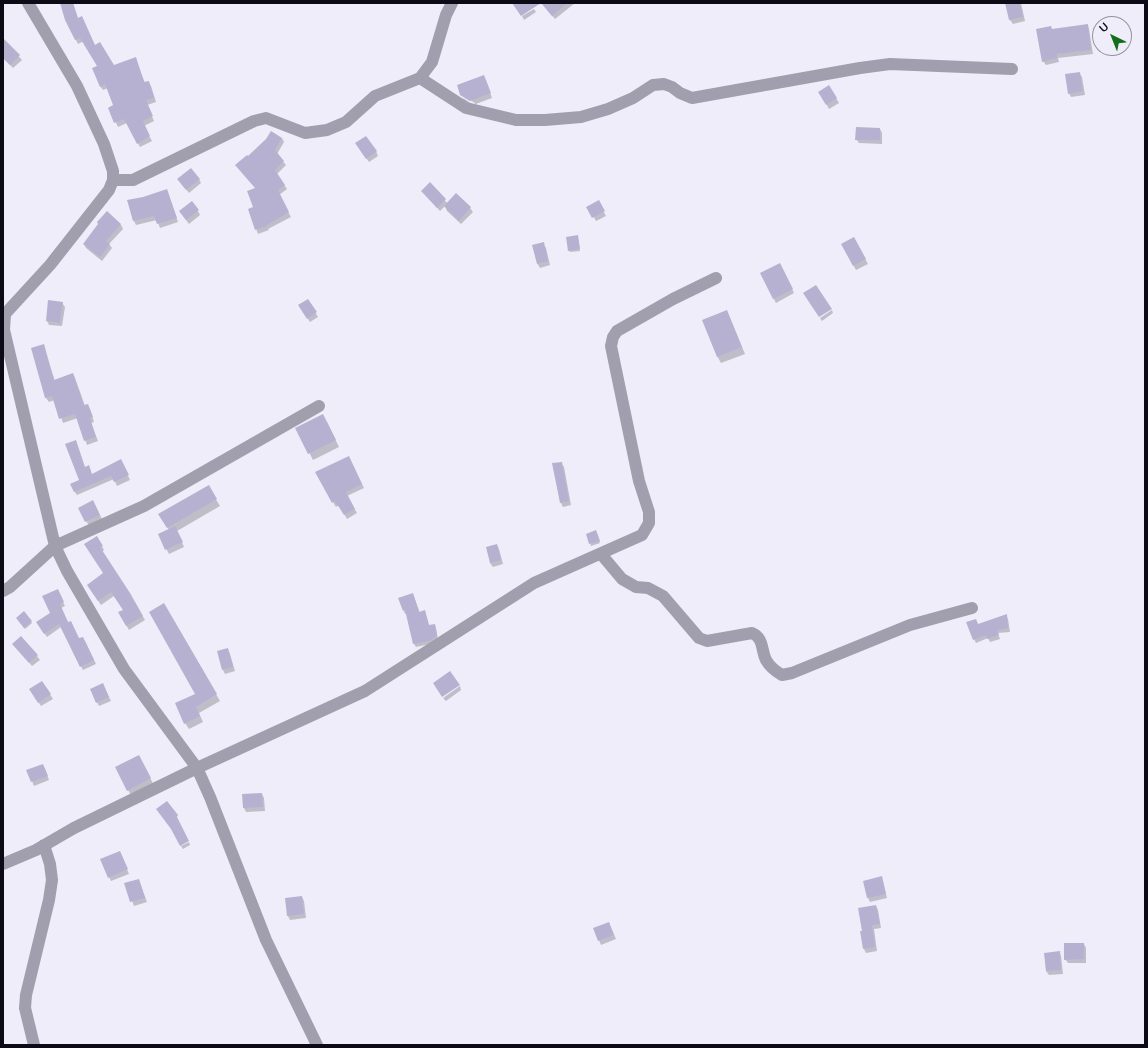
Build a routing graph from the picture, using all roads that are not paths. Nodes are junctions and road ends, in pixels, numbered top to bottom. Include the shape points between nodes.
1 (28, 3) edge
2 (452, 3) edge
3 (1012, 69) dead end
4 (420, 78) junction
5 (113, 180) junction
6 (716, 278) dead end
7 (4, 314) edge
8 (319, 406) dead end
9 (55, 546) junction
10 (601, 554) junction
11 (3, 591) edge
12 (972, 608) dead end
13 (197, 768) junction
14 (44, 846) junction
15 (3, 864) edge
16 (34, 1045) edge
17 (317, 1045) edge

1 - 5 street via 77,86 104,144 113,171
2 - 4 street via 432,62
3 - 4 street via 890,64 692,98 672,86 653,85 633,98 581,117 545,120 516,120 466,108
4 - 5 street via 375,96 346,122 327,130 305,133 266,118 254,121 133,180
5 - 7 street via 109,190 50,265
6 - 10 street via 673,299 617,332 613,337 612,346 625,414 639,481 649,512 649,523 642,534
7 - 9 street via 4,330
8 - 9 street via 144,506
9 - 11 street
9 - 13 street via 124,669
10 - 12 street via 622,579 636,587 648,588 663,596 699,638 707,641 752,633 758,635 766,659 774,670 782,675 792,674 910,625
10 - 13 street via 534,583 365,691
13 - 14 street via 74,828
13 - 17 street via 266,940
14 - 15 street
14 - 16 street via 52,880 25,1008

